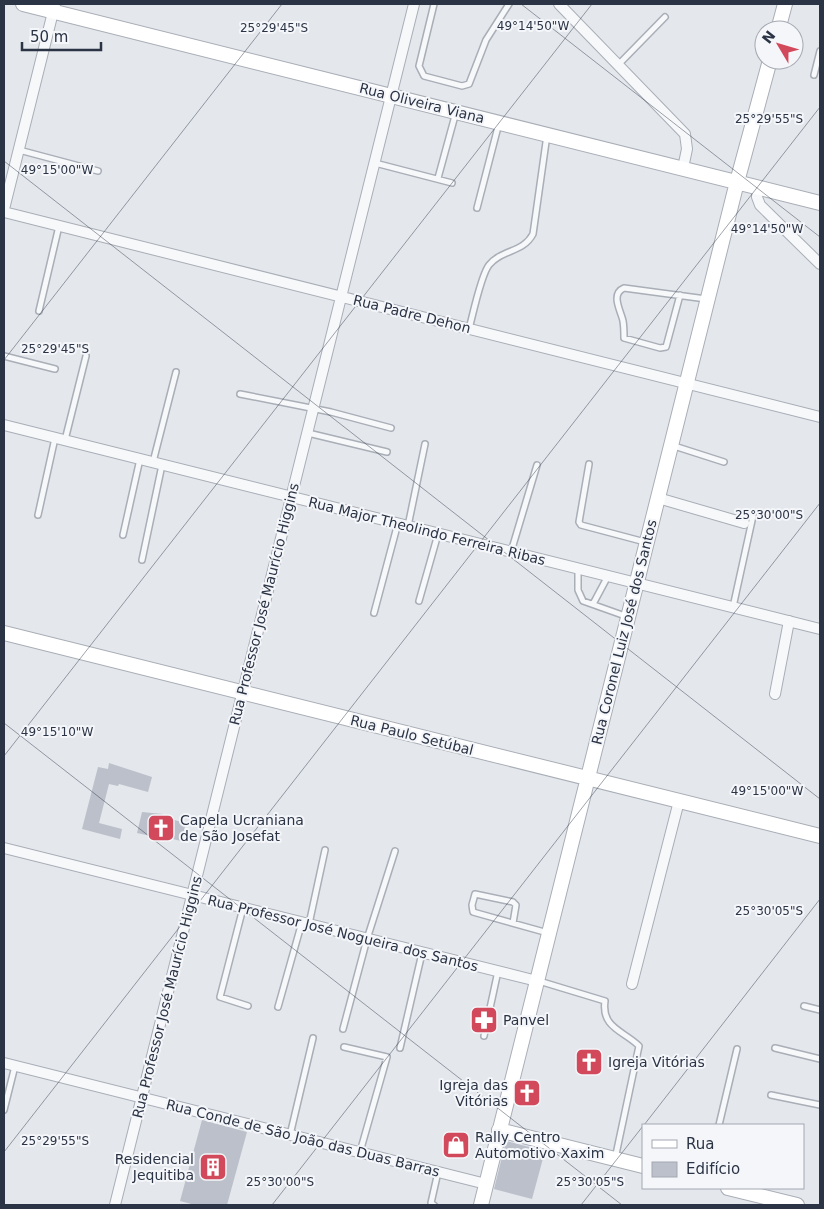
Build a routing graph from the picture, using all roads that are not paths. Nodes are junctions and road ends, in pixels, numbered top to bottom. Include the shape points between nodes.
1 (23, 4) edge
2 (414, 4) edge
3 (434, 4) edge
4 (509, 4) edge
5 (559, 4) edge
6 (785, 4) edge
7 (54, 8) edge
8 (665, 17) dead end
9 (781, 20) edge
10 (820, 51) edge
11 (619, 64) junction
12 (767, 70) edge
13 (814, 74) dead end
14 (391, 96) junction
15 (456, 112) junction
16 (499, 123) junction
17 (547, 134) junction
18 (18, 150) junction
19 (374, 163) junction
20 (683, 168) junction
21 (98, 171) dead end
22 (438, 178) junction
23 (737, 182) junction
24 (452, 183) dead end
25 (758, 188) junction
26 (820, 203) edge
27 (477, 208) dead end
28 (4, 210) edge
29 (59, 226) junction
30 (820, 264) edge
31 (680, 295) junction
32 (341, 297) junction
33 (707, 299) junction
34 (39, 310) dead end
35 (469, 329) junction
36 (4, 356) edge
37 (86, 356) dead end
38 (55, 369) dead end
39 (176, 372) dead end
40 (686, 383) junction
41 (240, 394) dead end
42 (313, 410) junction
43 (820, 417) edge
44 (4, 425) edge
45 (391, 428) dead end
46 (307, 432) junction
47 (60, 439) junction
48 (426, 444) dead end
49 (671, 445) junction
50 (387, 452) dead end
51 (140, 459) junction
52 (724, 462) dead end
53 (158, 463) junction
54 (589, 464) dead end
55 (537, 465) dead end
56 (291, 497) junction
57 (658, 498) junction
58 (38, 515) dead end
59 (753, 516) dead end
60 (744, 523) dead end
61 (403, 525) junction
62 (438, 533) junction
63 (123, 535) dead end
64 (646, 543) junction
65 (511, 552) junction
66 (142, 560) dead end
67 (578, 568) junction
68 (608, 576) junction
69 (636, 583) junction
70 (419, 601) dead end
71 (593, 604) junction
72 (733, 607) junction
73 (374, 613) dead end
74 (628, 617) junction
75 (789, 621) junction
76 (820, 629) edge
77 (4, 633) edge
78 (242, 692) junction
79 (775, 694) dead end
80 (588, 778) junction
81 (679, 801) junction
82 (820, 836) edge
83 (4, 848) edge
84 (325, 850) dead end
85 (394, 851) dead end
86 (192, 895) junction
87 (243, 908) junction
88 (306, 923) junction
89 (513, 923) junction
90 (549, 933) junction
91 (367, 939) junction
92 (422, 952) junction
93 (498, 971) junction
94 (537, 981) junction
95 (632, 984) dead end
96 (248, 1006) dead end
97 (804, 1006) dead end
98 (278, 1007) dead end
99 (820, 1010) edge
100 (343, 1029) dead end
101 (484, 1036) dead end
102 (313, 1038) dead end
103 (344, 1046) dead end
104 (400, 1048) dead end
105 (775, 1048) dead end
106 (737, 1049) dead end
107 (820, 1059) edge
108 (4, 1063) edge
109 (15, 1066) junction
110 (771, 1095) dead end
111 (142, 1098) junction
112 (820, 1105) edge
113 (4, 1110) edge
114 (719, 1124) edge
115 (499, 1130) junction
116 (290, 1135) junction
117 (360, 1152) junction
118 (615, 1160) junction
119 (642, 1166) edge
120 (438, 1172) junction
121 (486, 1184) junction
122 (732, 1189) edge
123 (115, 1205) edge
124 (434, 1205) edge
125 (480, 1205) edge
126 (797, 1205) edge

1 - 7 main road, Rua Oliveira Viana
2 - 14 street, Rua Professor José Maurício Higgins
3 - 4 lane via 419,66 424,76 462,86 469,84 486,40
5 - 11 street
6 - 9 main road
7 - 14 main road, Rua Oliveira Viana
7 - 18 street
8 - 11 lane
10 - 13 lane
11 - 20 street via 685,134 687,149
12 - 23 main road, Rua Coronel Luiz José dos Santos
14 - 15 main road, Rua Oliveira Viana
14 - 19 street, Rua Professor José Maurício Higgins
15 - 16 main road, Rua Oliveira Viana
15 - 22 lane
16 - 17 main road, Rua Oliveira Viana
16 - 27 lane
17 - 20 main road, Rua Oliveira Viana
17 - 35 lane via 533,234 519,249 498,257 488,265
18 - 21 lane
18 - 28 street
19 - 22 lane
19 - 32 street, Rua Professor José Maurício Higgins
20 - 23 main road, Rua Oliveira Viana
22 - 24 lane
23 - 25 main road, Rua Oliveira Viana
23 - 33 main road, Rua Coronel Luiz José dos Santos
25 - 26 main road, Rua Oliveira Viana
25 - 30 street via 756,197 760,205
28 - 29 street, Rua Padre Dehon
29 - 32 street, Rua Padre Dehon
29 - 34 lane
31 - 31 lane via 620,290 617,293 624,338 666,347
31 - 33 lane
32 - 35 street, Rua Padre Dehon
32 - 42 street, Rua Professor José Maurício Higgins
33 - 40 main road, Rua Coronel Luiz José dos Santos
35 - 40 street, Rua Padre Dehon
36 - 38 lane
37 - 47 lane
39 - 53 lane
40 - 43 street, Rua Padre Dehon
40 - 49 main road, Rua Coronel Luiz José dos Santos
41 - 42 lane
42 - 45 lane
42 - 46 street, Rua Professor José Maurício Higgins
44 - 47 street, Rua Major Theolindo Ferreira Ribas
46 - 50 lane
46 - 56 street, Rua Professor José Maurício Higgins
47 - 51 street, Rua Major Theolindo Ferreira Ribas
47 - 58 lane
48 - 61 lane
49 - 52 lane
49 - 57 main road, Rua Coronel Luiz José dos Santos
51 - 53 street, Rua Major Theolindo Ferreira Ribas
51 - 63 lane
53 - 56 street, Rua Major Theolindo Ferreira Ribas
53 - 66 lane
54 - 64 lane via 581,525
55 - 65 lane
56 - 61 street, Rua Major Theolindo Ferreira Ribas
56 - 78 street, Rua Professor José Maurício Higgins
57 - 60 street
57 - 64 main road, Rua Coronel Luiz José dos Santos
59 - 72 lane
61 - 62 street, Rua Major Theolindo Ferreira Ribas
61 - 73 lane
62 - 65 street, Rua Major Theolindo Ferreira Ribas
62 - 70 lane
64 - 69 main road, Rua Coronel Luiz José dos Santos
65 - 67 street, Rua Major Theolindo Ferreira Ribas
67 - 68 street, Rua Major Theolindo Ferreira Ribas
67 - 71 lane via 580,596
68 - 69 street, Rua Major Theolindo Ferreira Ribas
68 - 71 lane
69 - 72 street, Rua Major Theolindo Ferreira Ribas
69 - 74 main road, Rua Coronel Luiz José dos Santos
71 - 74 lane
72 - 75 street, Rua Major Theolindo Ferreira Ribas
74 - 80 main road, Rua Coronel Luiz José dos Santos
75 - 76 street, Rua Major Theolindo Ferreira Ribas
75 - 79 street
77 - 78 main road, Rua Paulo Setúbal
78 - 80 main road, Rua Paulo Setúbal
78 - 86 street, Rua Professor José Maurício Higgins
80 - 81 main road, Rua Paulo Setúbal
80 - 90 main road, Rua Coronel Luiz José dos Santos
81 - 82 main road, Rua Paulo Setúbal
81 - 95 street
83 - 86 street, Rua Professor José Nogueira dos Santos
84 - 88 lane
85 - 91 lane
86 - 87 street, Rua Professor José Nogueira dos Santos
86 - 111 street, Rua Professor José Maurício Higgins
87 - 88 street, Rua Professor José Nogueira dos Santos
87 - 96 lane via 220,997
88 - 91 street, Rua Professor José Nogueira dos Santos
88 - 98 lane
89 - 89 lane via 473,912 475,894 515,904
89 - 90 lane
90 - 94 main road, Rua Coronel Luiz José dos Santos
91 - 92 street, Rua Professor José Nogueira dos Santos
91 - 100 lane
92 - 93 street, Rua Professor José Nogueira dos Santos
92 - 104 lane
93 - 94 street, Rua Professor José Nogueira dos Santos
93 - 101 lane
94 - 115 main road, Rua Coronel Luiz José dos Santos
94 - 118 lane via 605,1000 604,1010 611,1025 639,1046
97 - 99 lane
102 - 116 lane
103 - 117 lane via 387,1057
105 - 107 lane
106 - 114 lane
108 - 109 street, Rua Conde de São João das Duas Barras
109 - 111 street, Rua Conde de São João das Duas Barras
109 - 113 lane
110 - 112 lane
111 - 116 street, Rua Conde de São João das Duas Barras
111 - 123 street, Rua Professor José Maurício Higgins
115 - 118 main road
115 - 121 main road, Rua Coronel Luiz José dos Santos
116 - 117 street, Rua Conde de São João das Duas Barras
117 - 120 street, Rua Conde de São João das Duas Barras
118 - 119 main road
120 - 121 street, Rua Conde de São João das Duas Barras
120 - 124 lane via 431,1198
121 - 125 main road, Rua Coronel Luiz José dos Santos
122 - 126 main road

